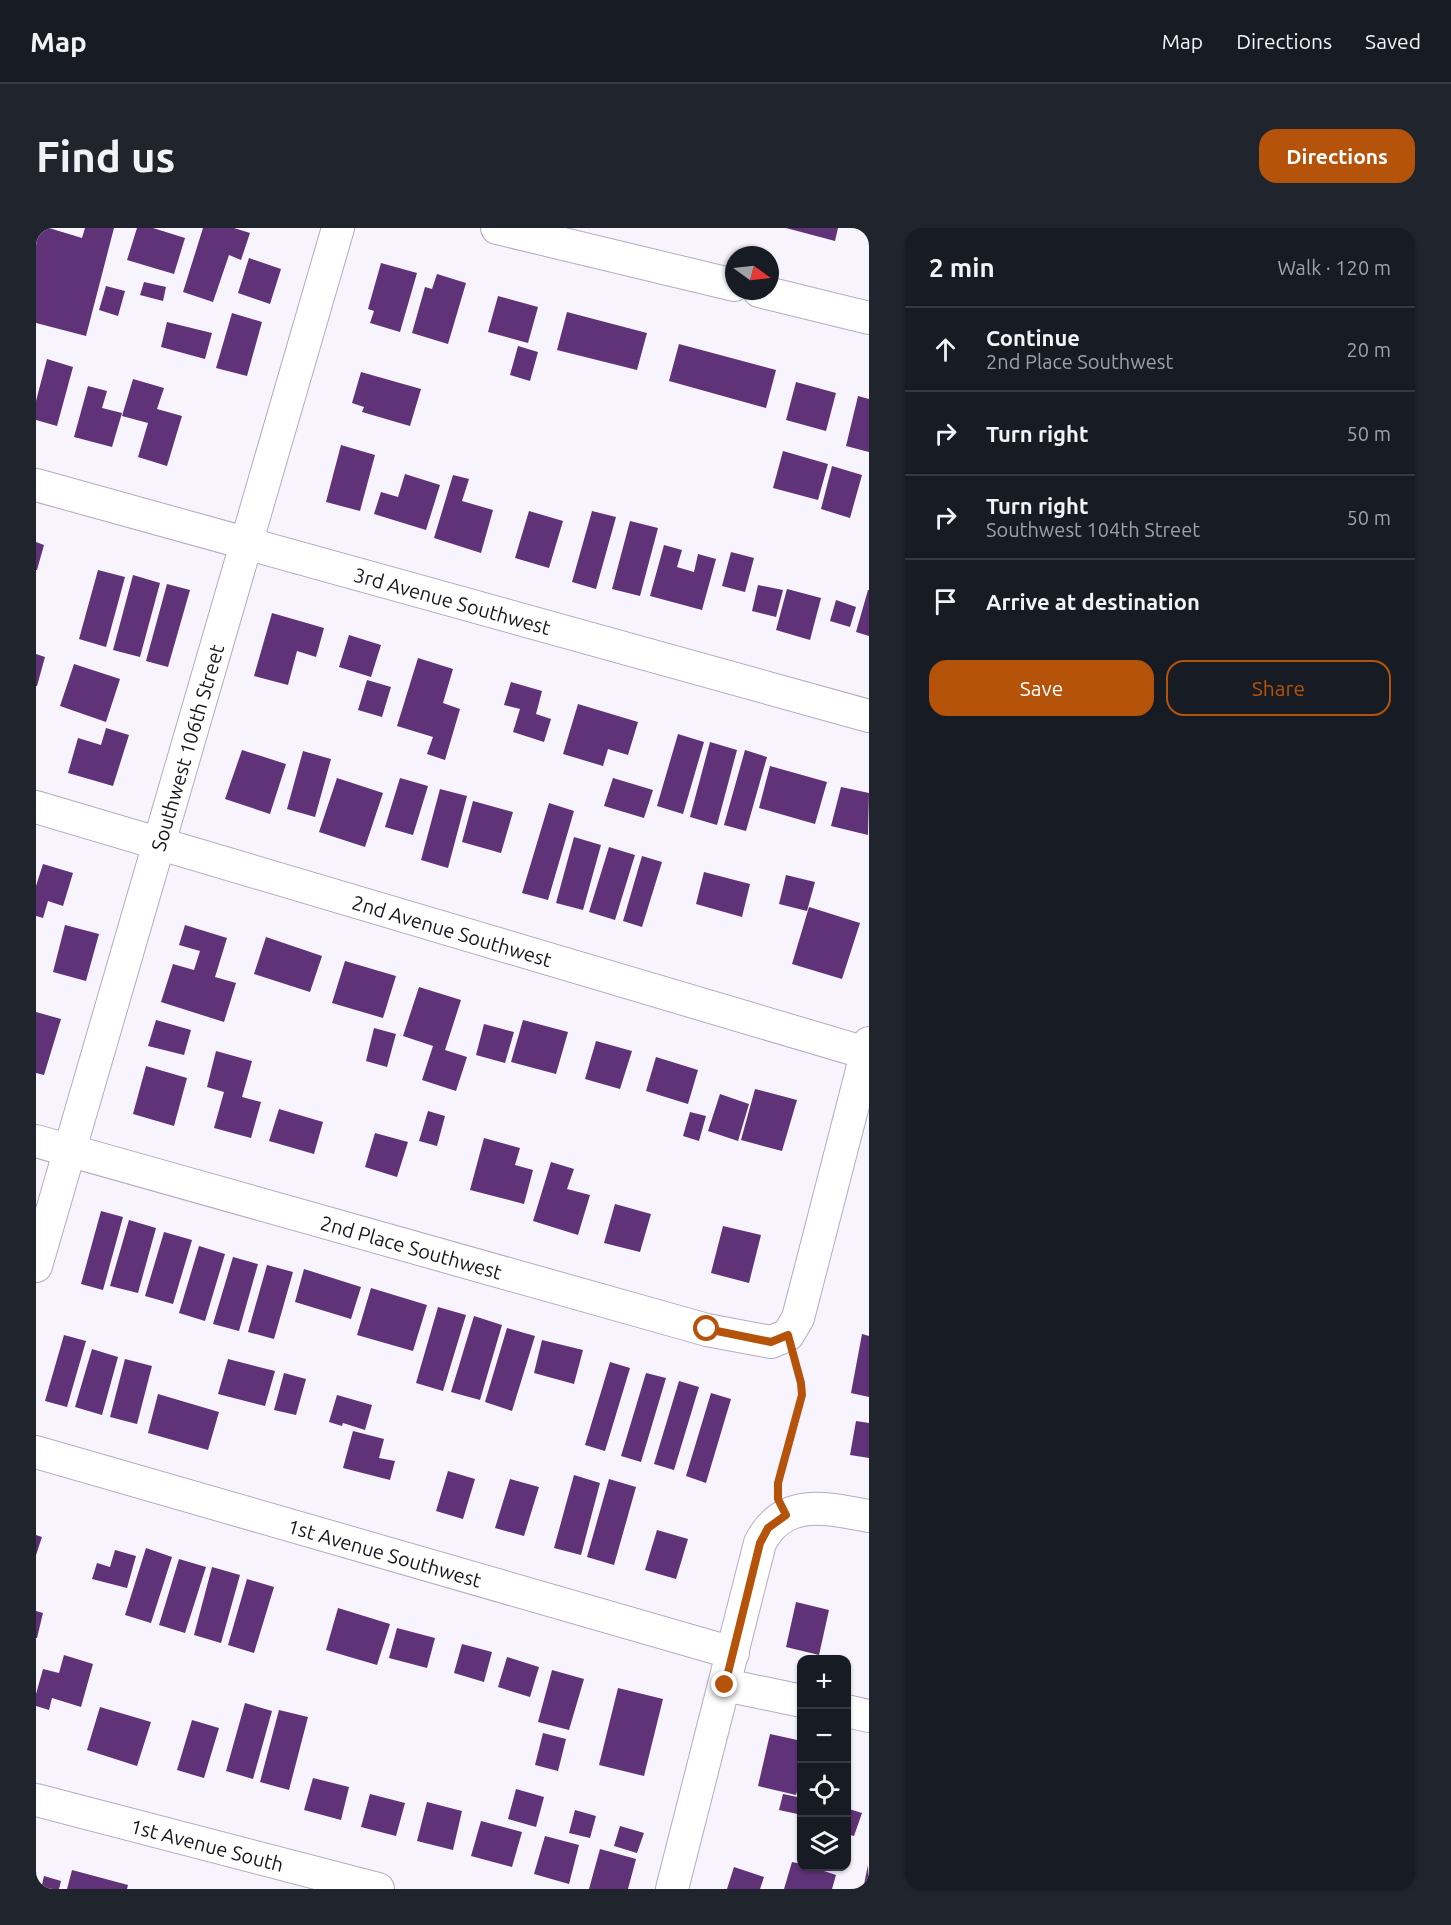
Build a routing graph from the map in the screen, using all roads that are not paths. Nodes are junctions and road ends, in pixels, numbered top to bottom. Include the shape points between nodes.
1 (338, 228) edge
2 (497, 228) edge
3 (725, 283) edge
4 (779, 296) edge
5 (869, 318) edge
6 (36, 485) edge
7 (246, 545) junction
8 (869, 717) edge
9 (36, 807) edge
10 (159, 842) junction
11 (868, 1048) edge
12 (861, 1110) edge
13 (36, 1141) edge
14 (69, 1151) junction
15 (36, 1266) edge
16 (36, 1452) edge
17 (869, 1516) edge
18 (733, 1653) junction
19 (725, 1685) junction
20 (797, 1700) edge
21 (851, 1712) edge
22 (869, 1716) edge
23 (36, 1800) edge
24 (378, 1889) edge
25 (672, 1889) edge

1 - 7 street, Southwest 106th Street
2 - 3 street
4 - 5 street
6 - 7 street, 3rd Avenue Southwest
7 - 8 street, 3rd Avenue Southwest
7 - 10 street, Southwest 106th Street
9 - 10 street, 2nd Avenue Southwest
10 - 11 street, 2nd Avenue Southwest
10 - 14 street, Southwest 106th Street
11 - 12 street
12 - 14 street, 2nd Place Southwest via 798,1318 788,1335 771,1342 707,1329
13 - 14 street, 2nd Place Southwest
14 - 15 street, Southwest 106th Street
16 - 18 street, 1st Avenue Southwest
17 - 18 street via 806,1508 786,1515 768,1528 760,1543
18 - 19 street
19 - 20 street
19 - 25 street
21 - 22 street
23 - 24 street, 1st Avenue South

